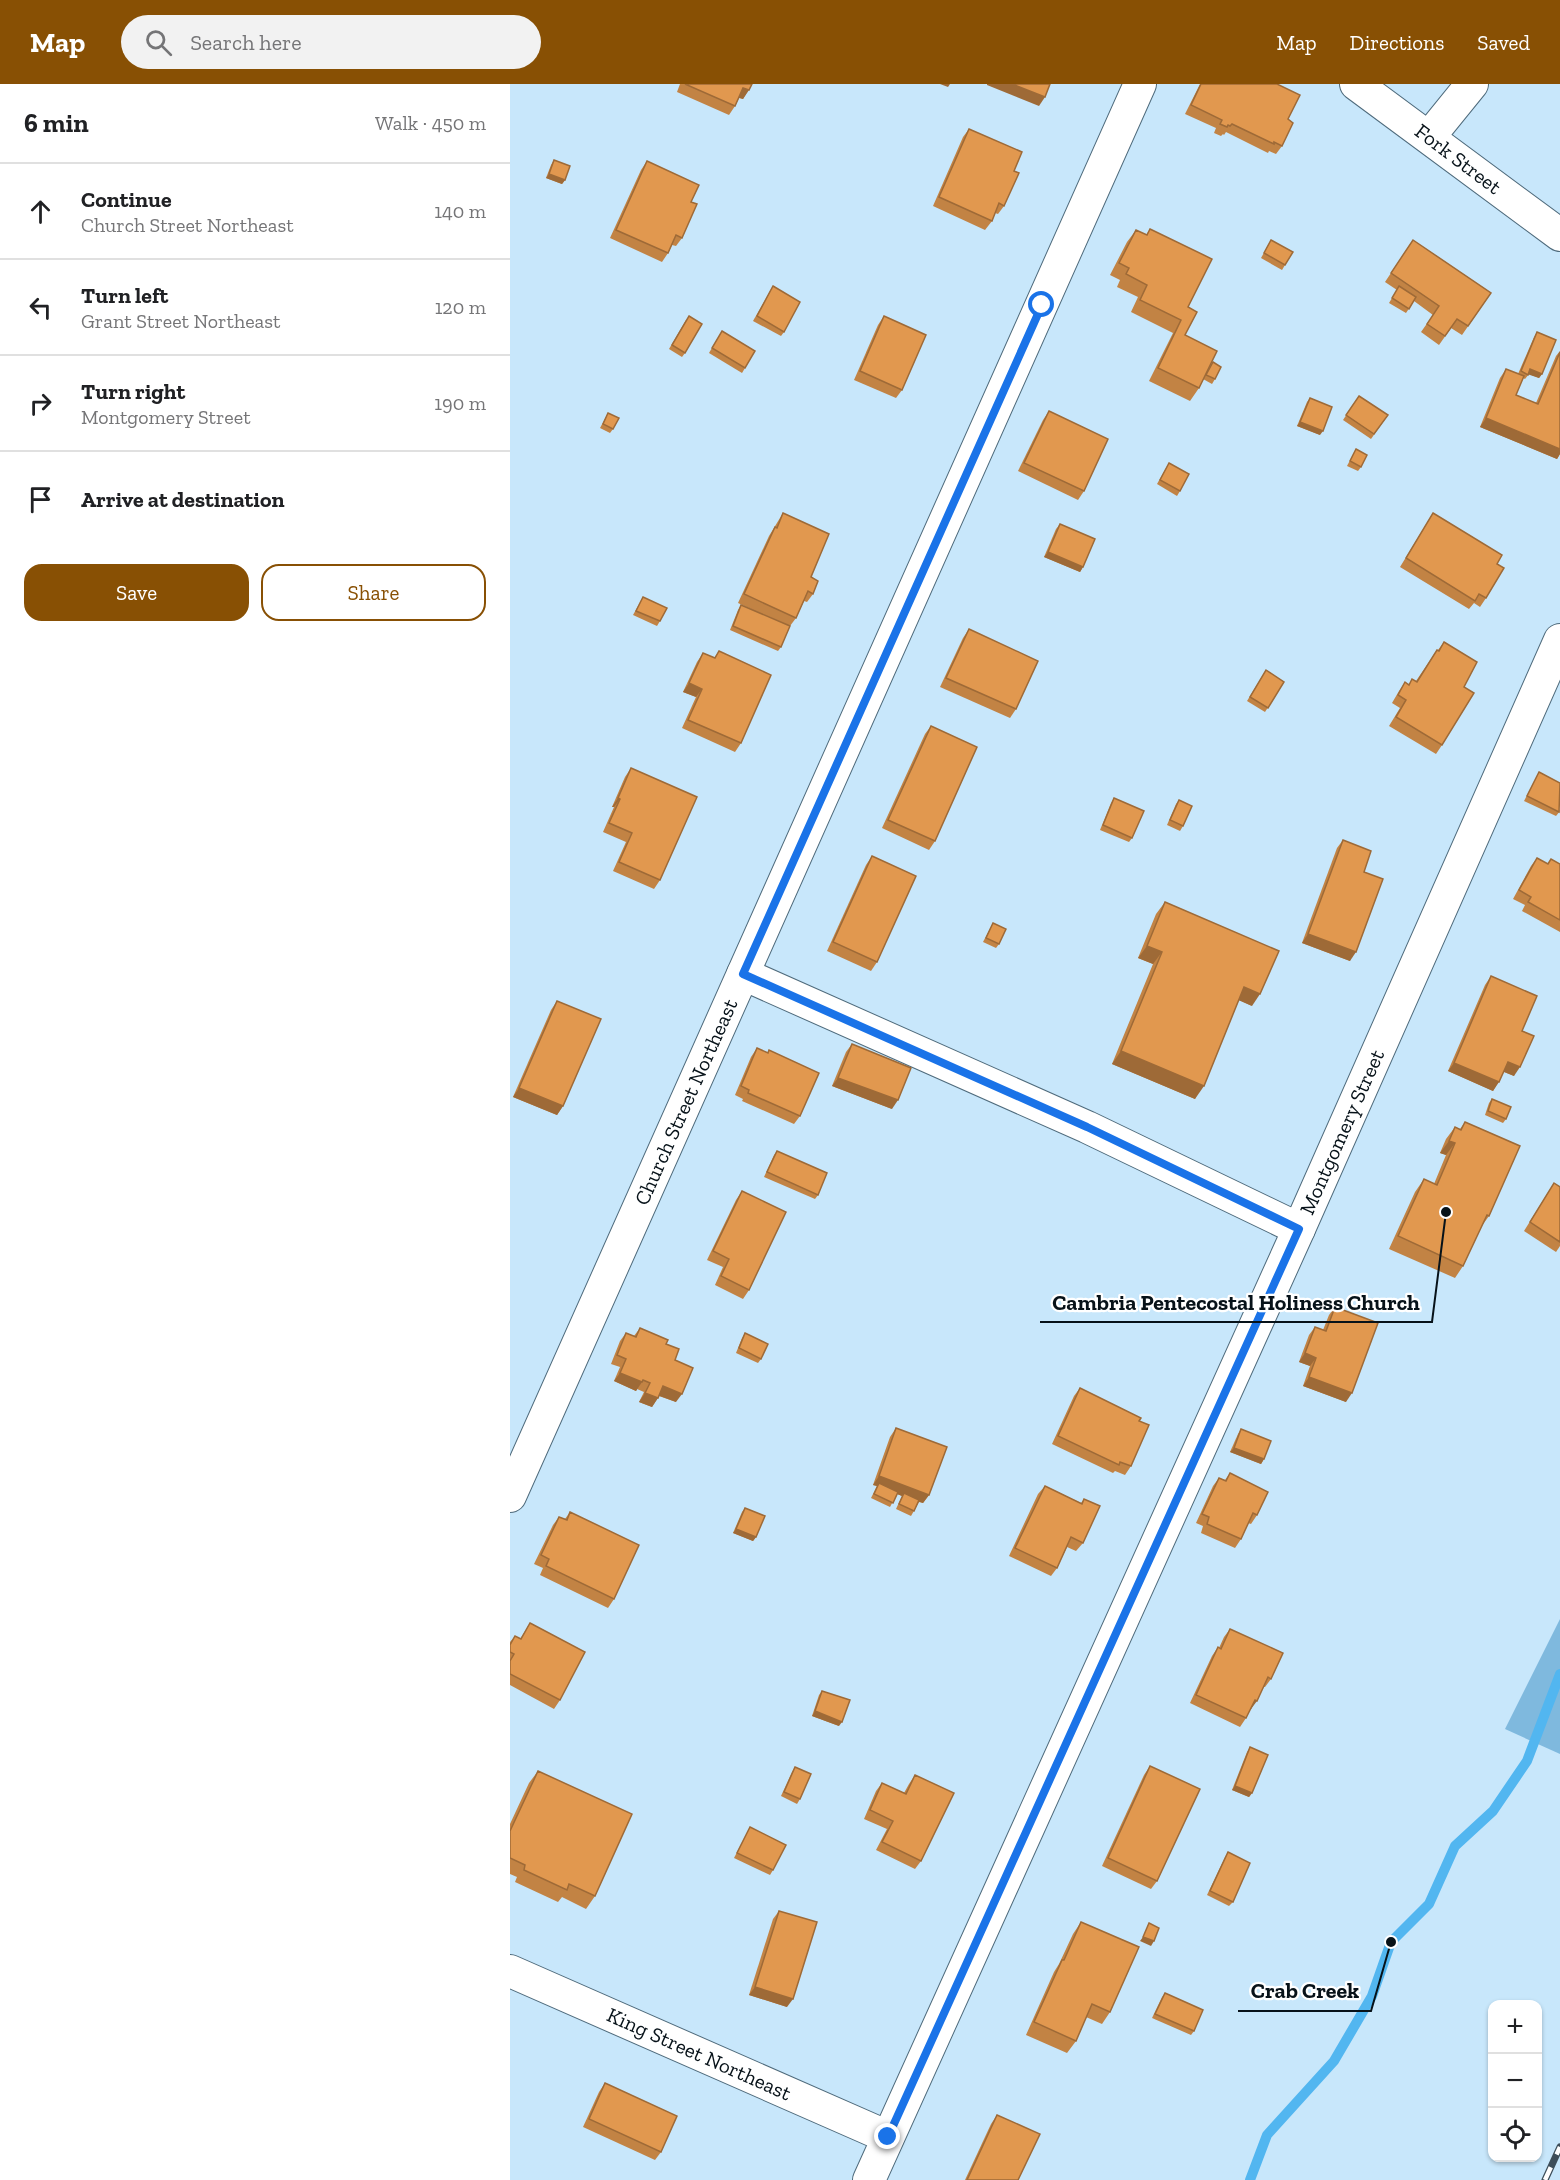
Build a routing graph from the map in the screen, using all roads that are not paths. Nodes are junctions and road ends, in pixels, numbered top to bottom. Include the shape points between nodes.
1 (1140, 84) edge
2 (1356, 84) edge
3 (1472, 84) edge
4 (1429, 137) junction
5 (1560, 235) edge
6 (1560, 640) edge
7 (743, 974) junction
8 (1299, 1229) junction
9 (510, 1496) edge
10 (510, 1971) edge
11 (888, 2137) junction
12 (869, 2180) edge

1 - 7 street, Church Street Northeast
2 - 4 street, Fork Street
3 - 4 street
4 - 5 street, Fork Street
6 - 8 street, Montgomery Street
7 - 8 street via 1087,1127
7 - 9 street, Church Street Northeast
8 - 11 street, Montgomery Street
10 - 11 street, King Street Northeast
11 - 12 street, Montgomery Street

